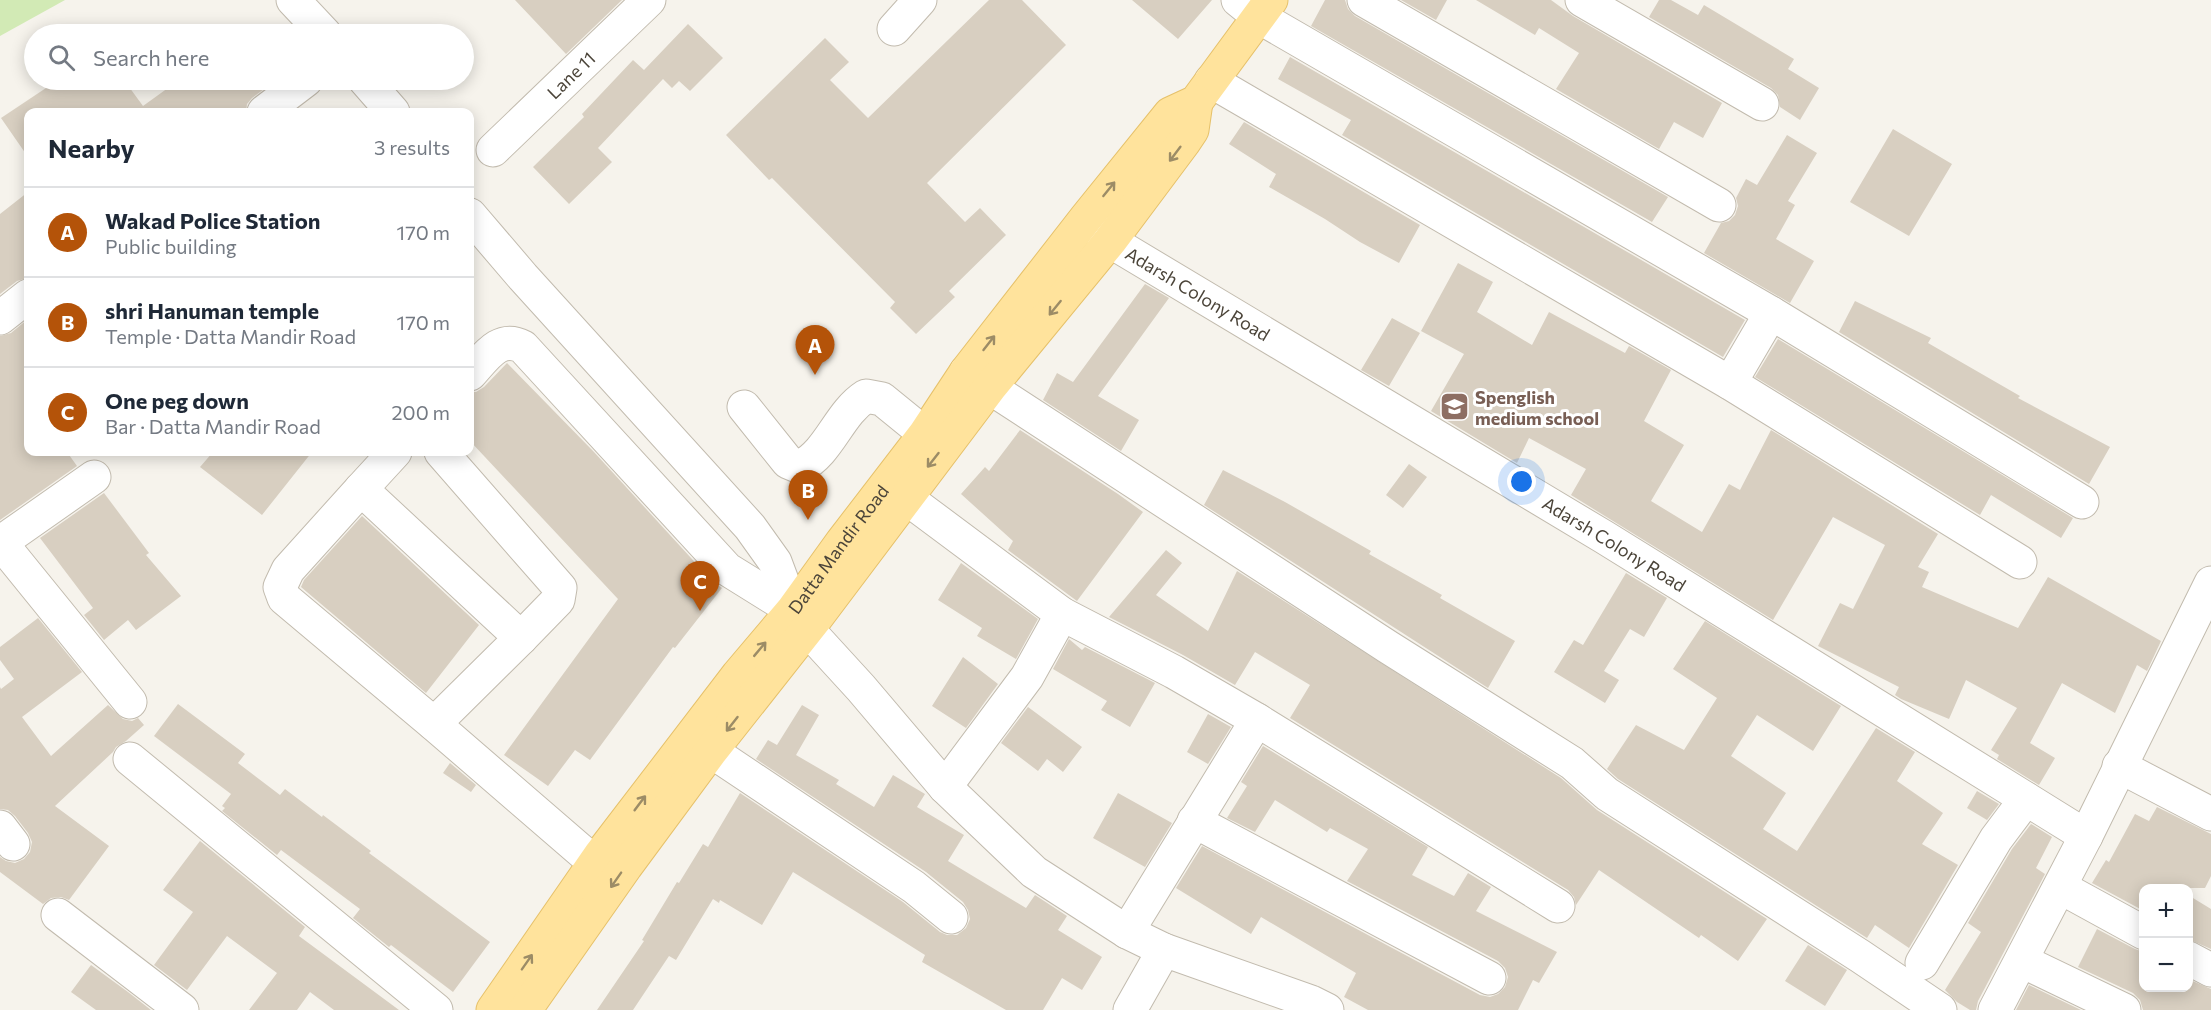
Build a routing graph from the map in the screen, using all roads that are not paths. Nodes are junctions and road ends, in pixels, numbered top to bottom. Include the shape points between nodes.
1 (293, 0) edge
2 (649, 0) edge
3 (920, 0) edge
4 (1364, 0) edge
5 (1582, 0) edge
6 (1256, 6) edge
7 (316, 24) edge
8 (894, 29) dead end
9 (293, 90) edge
10 (374, 90) edge
11 (1203, 91) junction
12 (1762, 104) dead end
13 (269, 108) edge
14 (390, 108) edge
15 (493, 150) dead end
16 (1719, 205) dead end
17 (1086, 218) junction
18 (474, 220) edge
19 (1110, 241) junction
20 (1771, 313) junction
21 (474, 370) edge
22 (978, 380) junction
23 (1730, 383) junction
24 (744, 407) dead end
25 (925, 434) junction
26 (391, 456) edge
27 (444, 456) edge
28 (94, 477) dead end
29 (361, 489) junction
30 (905, 497) junction
31 (2082, 502) dead end
32 (0, 543) edge
33 (2020, 562) dead end
34 (2211, 583) edge
35 (1062, 614) junction
36 (800, 619) junction
37 (2202, 623) edge
38 (521, 638) junction
39 (130, 702) dead end
40 (1257, 720) junction
41 (434, 724) junction
42 (711, 751) junction
43 (130, 759) dead end
44 (2119, 766) junction
45 (945, 787) junction
46 (2026, 799) junction
47 (2211, 814) edge
48 (1194, 821) junction
49 (2086, 836) junction
50 (595, 863) junction
51 (2060, 887) junction
52 (1558, 906) dead end
53 (58, 915) dead end
54 (951, 917) dead end
55 (2139, 930) edge
56 (1127, 932) junction
57 (1164, 950) junction
58 (2022, 961) junction
59 (2193, 961) edge
60 (1922, 963) dead end
61 (2211, 970) edge
62 (1489, 978) dead end
63 (1315, 1007) edge
64 (182, 1010) edge
65 (436, 1010) edge
66 (493, 1010) edge
67 (525, 1010) edge
68 (1130, 1010) edge
69 (1940, 1010) edge
70 (1995, 1010) edge
71 (2124, 1010) edge

1 - 7 street
2 - 15 street, Lane 11
3 - 8 street
4 - 16 street
5 - 12 street
6 - 11 main road, Datta Mandir Road
6 - 20 street
9 - 13 street
10 - 14 street
17 -> 11 main road, Datta Mandir Road via 1170,114
11 -> 19 main road, Datta Mandir Road via 1192,130
11 - 23 street
17 - 19 street, Adarsh Colony Road
22 -> 17 main road, Datta Mandir Road
18 - 36 street via 750,527 775,562
19 -> 22 main road, Datta Mandir Road
19 - 46 street, Adarsh Colony Road via 1604,537
20 - 23 street
20 - 31 street
21 - 36 street via 496,346 507,342 523,347 727,568
22 - 25 main road, Datta Mandir Road
22 -> 30 main road, Datta Mandir Road
22 - 69 street via 1572,764 1607,794
23 - 33 street
24 - 25 street via 788,462 800,467 812,461 854,404 866,396 882,399
25 - 36 main road, Datta Mandir Road via 842,542
26 - 29 street
27 - 38 street via 560,588 558,600
28 - 32 street
29 - 38 street
29 - 41 street via 288,570 280,587 284,598
30 - 35 street
30 - 36 main road, Datta Mandir Road
32 - 39 street
34 - 37 street
35 - 40 street
35 - 45 street via 1027,677
36 -> 42 main road, Datta Mandir Road
36 - 45 street
50 -> 36 main road, Datta Mandir Road via 738,675
37 - 44 street
38 - 41 street
40 - 48 street
40 - 52 street
41 - 50 street
42 - 54 street via 914,887
42 -> 67 main road, Datta Mandir Road
43 - 65 street
44 - 47 street
44 - 49 street
45 - 56 street via 1034,872
46 - 49 street, Adarsh Colony Road
46 - 60 street via 1996,839
48 - 56 street
48 - 62 street
49 - 51 street
66 -> 50 main road, Datta Mandir Road
51 - 55 street
51 - 58 street
53 - 64 street
56 - 57 street
57 - 63 street
57 - 68 street
58 - 70 street
58 - 71 street
59 - 61 street

